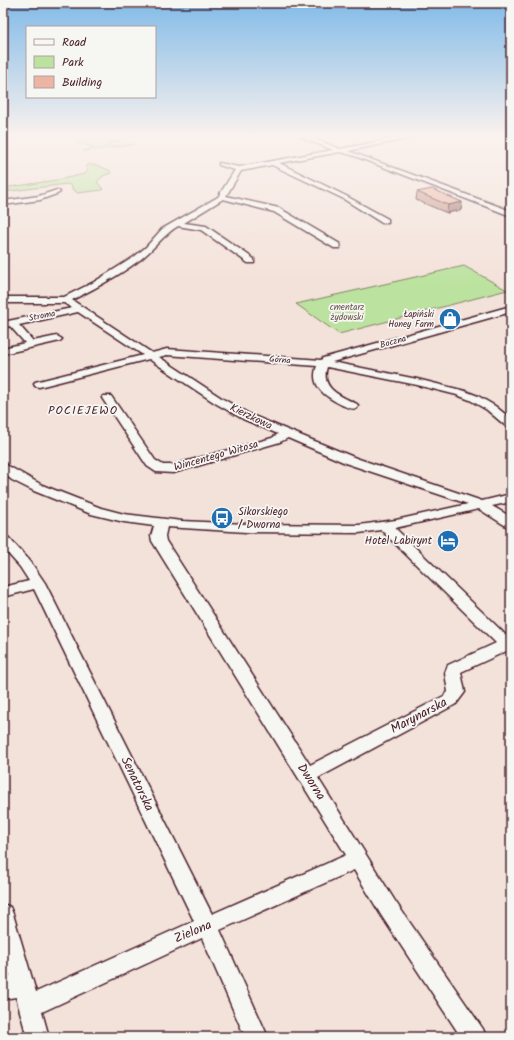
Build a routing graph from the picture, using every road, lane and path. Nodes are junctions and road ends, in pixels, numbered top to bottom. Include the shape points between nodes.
1 (229, 186) edge
2 (319, 186) edge
3 (437, 186) edge
4 (57, 192) dead end
5 (222, 197) junction
6 (3, 203) edge
7 (511, 206) edge
8 (498, 209) junction
9 (511, 214) edge
10 (385, 221) dead end
11 (178, 224) junction
12 (337, 246) dead end
13 (251, 261) dead end
14 (3, 300) edge
15 (66, 300) junction
16 (81, 309) junction
17 (511, 309) edge
18 (8, 324) edge
19 (57, 339) dead end
20 (31, 344) junction
21 (3, 351) edge
22 (151, 356) junction
23 (323, 363) junction
24 (39, 384) dead end
25 (107, 398) dead end
26 (353, 406) dead end
27 (511, 425) edge
28 (287, 434) junction
29 (3, 466) edge
30 (511, 498) edge
31 (481, 505) junction
32 (161, 524) junction
33 (511, 524) edge
34 (385, 526) junction
35 (3, 540) edge
36 (38, 584) junction
37 (3, 592) edge
38 (509, 644) edge
39 (306, 775) junction
40 (358, 859) junction
41 (3, 914) edge
42 (207, 926) junction
43 (13, 987) edge
44 (29, 1008) junction
45 (38, 1037) edge
46 (257, 1037) edge
47 (476, 1037) edge

1 - 5 street
2 - 10 street
3 - 8 street
4 - 6 street via 40,198
5 - 11 street
5 - 12 street via 276,210
7 - 8 street
8 - 9 street
11 - 13 street via 203,228
11 - 15 street via 159,235 145,252 98,284
14 - 15 street
15 - 16 street, Kierzkowa
16 - 18 street, Stroma
16 - 22 street, Kierzkowa
17 - 23 street, Boczna via 333,357
18 - 20 street
19 - 20 street
20 - 21 street
22 - 23 street, Górna via 174,352
22 - 24 street, Górna
22 - 28 street, Kierzkowa via 237,411
23 - 26 street via 321,386 330,394
23 - 27 street, Górna via 451,389 484,403
25 - 28 street, Wincentego Witosa via 152,463 160,469 173,469 276,440
28 - 31 street, Kierzkowa via 352,461 440,488
29 - 32 street via 28,484 67,501 124,518
30 - 31 street
31 - 33 street, Kierzkowa
31 - 34 street
32 - 34 street via 337,529
32 - 39 street, Dworna via 159,541
34 - 38 street, Marynarska
35 - 36 street, Senatorska via 25,564
36 - 37 street
36 - 42 street, Senatorska
38 - 39 street, Marynarska via 454,669 453,676 457,689 455,696 450,700
39 - 40 street, Dworna
40 - 42 street, Zielona
40 - 47 street, Dworna via 419,956
41 - 43 street
42 - 44 street, Zielona
42 - 46 street, Senatorska
43 - 44 street
44 - 45 street

